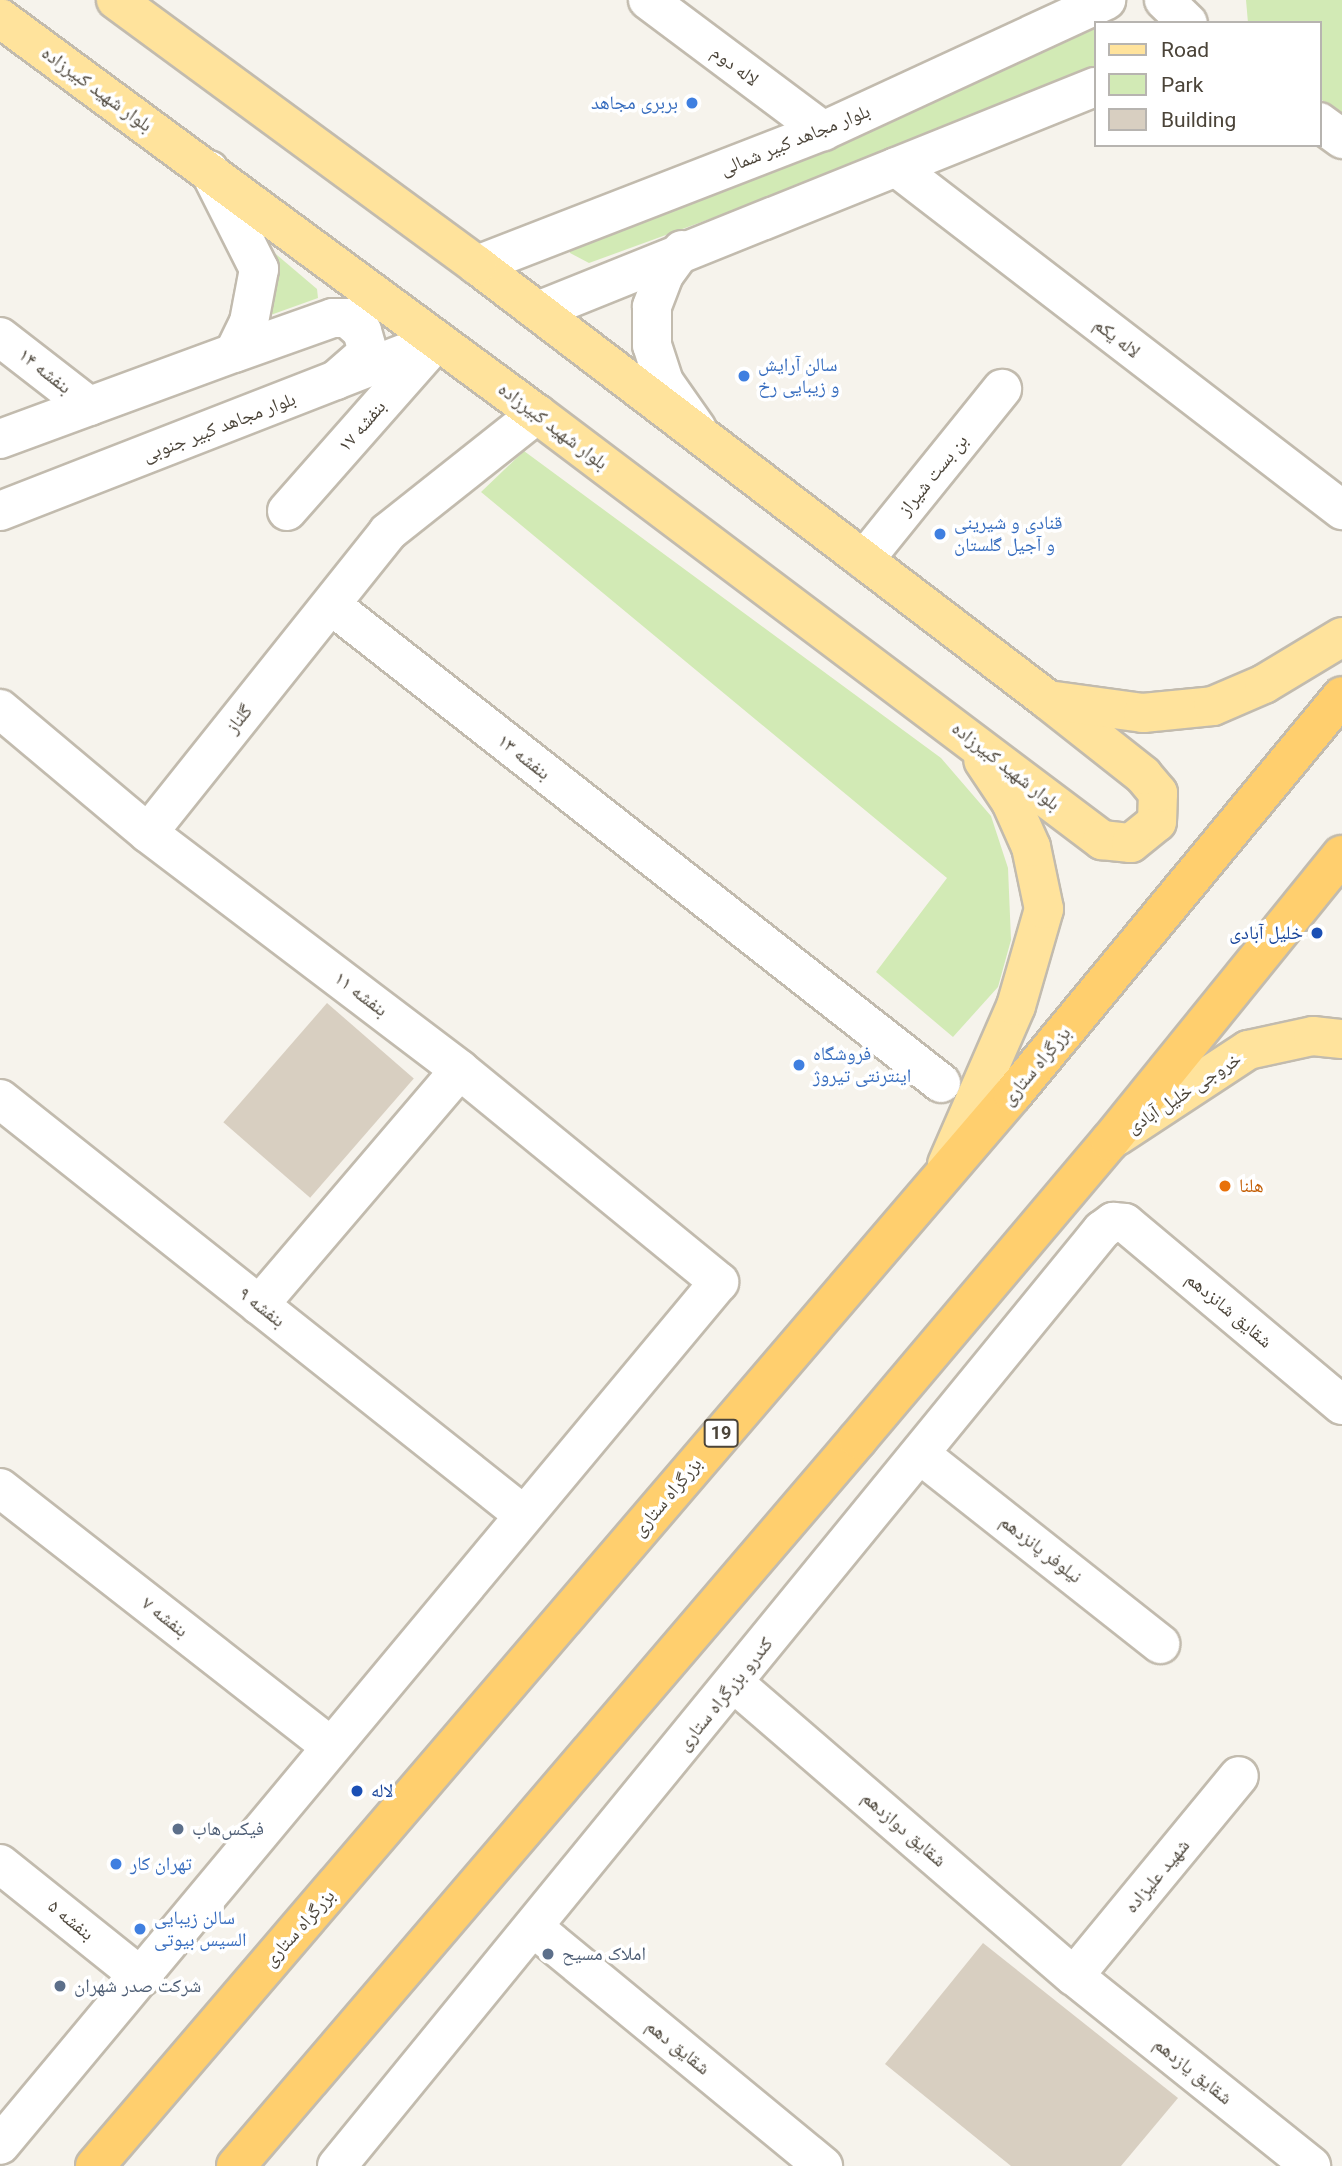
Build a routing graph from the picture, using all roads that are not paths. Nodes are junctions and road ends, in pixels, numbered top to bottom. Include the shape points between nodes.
1 (116, 0) edge
2 (648, 0) edge
3 (1106, 0) edge
4 (1164, 0) edge
5 (1197, 0) edge
6 (0, 18) edge
7 (1186, 21) edge
8 (1197, 21) edge
9 (1094, 87) edge
10 (1321, 123) edge
11 (823, 131) junction
12 (1342, 139) edge
13 (896, 167) junction
14 (209, 170) junction
15 (682, 250) junction
16 (477, 265) junction
17 (538, 311) junction
18 (0, 337) edge
19 (437, 341) junction
20 (234, 353) junction
21 (332, 384) junction
22 (1002, 389) dead end
23 (89, 406) junction
24 (537, 414) junction
25 (702, 437) junction
26 (0, 439) edge
27 (1341, 510) edge
28 (0, 511) edge
29 (288, 511) dead end
30 (864, 560) junction
31 (331, 605) junction
32 (1342, 637) edge
33 (1342, 696) edge
34 (1048, 700) junction
35 (0, 709) edge
36 (966, 735) junction
37 (148, 833) junction
38 (1342, 855) edge
39 (1342, 1039) edge
40 (460, 1070) junction
41 (941, 1083) dead end
42 (0, 1099) edge
43 (1110, 1141) junction
44 (944, 1170) junction
45 (1112, 1222) joint
46 (258, 1305) junction
47 (1342, 1405) edge
48 (921, 1455) junction
49 (0, 1488) edge
50 (524, 1514) junction
51 (1160, 1644) dead end
52 (734, 1683) junction
53 (330, 1746) junction
54 (1239, 1776) dead end
55 (0, 1864) edge
56 (533, 1927) junction
57 (141, 1976) junction
58 (1074, 1976) junction
59 (0, 2145) edge
60 (95, 2166) edge
61 (236, 2166) edge
62 (337, 2166) edge
63 (823, 2166) edge
64 (1311, 2166) edge

1 - 16 main road
2 - 11 street, لاله دوم
3 - 11 street, بلوار مجاهد کبیر شمالی
4 - 7 street
5 - 8 street
6 - 14 main road, بلوار شهید کبیرزاده
9 - 13 street
10 - 12 street
11 - 16 street, بلوار مجاهد کبیر شمالی
13 - 15 street
13 - 27 street, لاله یکم
14 - 19 main road, بلوار شهید کبیرزاده
14 - 20 street via 259,269 249,322
15 - 17 street
15 - 25 street via 664,275 652,307 652,345 664,382
16 - 17 main road
17 - 25 main road
18 - 23 street, بنفشه ۱۴
19 - 21 street, بلوار مجاهد کبیر جنوبی
19 - 24 main road, بلوار شهید کبیرزاده
19 - 29 street, بنفشه ۱۷
20 - 21 street via 347,318 362,331 368,352
20 - 23 street
21 - 28 street, بلوار مجاهد کبیر جنوبی
22 - 30 street, بن بست شیراز
23 - 26 street
24 - 31 street via 388,532
24 - 36 main road, بلوار شهید کبیرزاده
25 - 30 main road
30 - 34 main road
31 - 37 street, گلناز
31 - 41 street, بنفشه ۱۳
32 - 34 main road via 1264,684 1213,706 1143,713
33 - 44 highway, بزرگراه ستاری / 19 via 1013,1094
34 - 36 main road, بلوار شهید کبیرزاده via 1143,775 1158,793 1157,822 1131,843 1101,840
35 - 37 street, بنفشه ۱۱
36 - 44 main road via 1011,802 1031,847 1044,909 1016,1006
37 - 40 street, بنفشه ۱۱
38 - 43 highway
39 - 43 main road, خروجی خلیل آبادی via 1313,1036 1248,1050
40 - 46 street
40 - 50 street, بنفشه ۱۱ via 719,1282
42 - 46 street, بنفشه ۹
43 - 61 highway
44 - 60 highway, بزرگراه ستاری / 19
45 - 47 street, شقایق شانزدهم via 1125,1223
45 - 48 street, کندرو بزرگراه ستاری
46 - 50 street, بنفشه ۹
48 - 51 street, نیلوفر پانزدهم
48 - 52 street, کندرو بزرگراه ستاری
49 - 53 street, بنفشه ۷
50 - 53 street
52 - 56 street, کندرو بزرگراه ستاری
52 - 58 street, شقایق دوازدهم
53 - 57 street
54 - 58 street, شهید علیزاده
55 - 57 street, بنفشه ۵
56 - 62 street, کندرو بزرگراه ستاری
56 - 63 street, شقایق دهم
57 - 59 street
58 - 64 street, شقایق یازدهم

